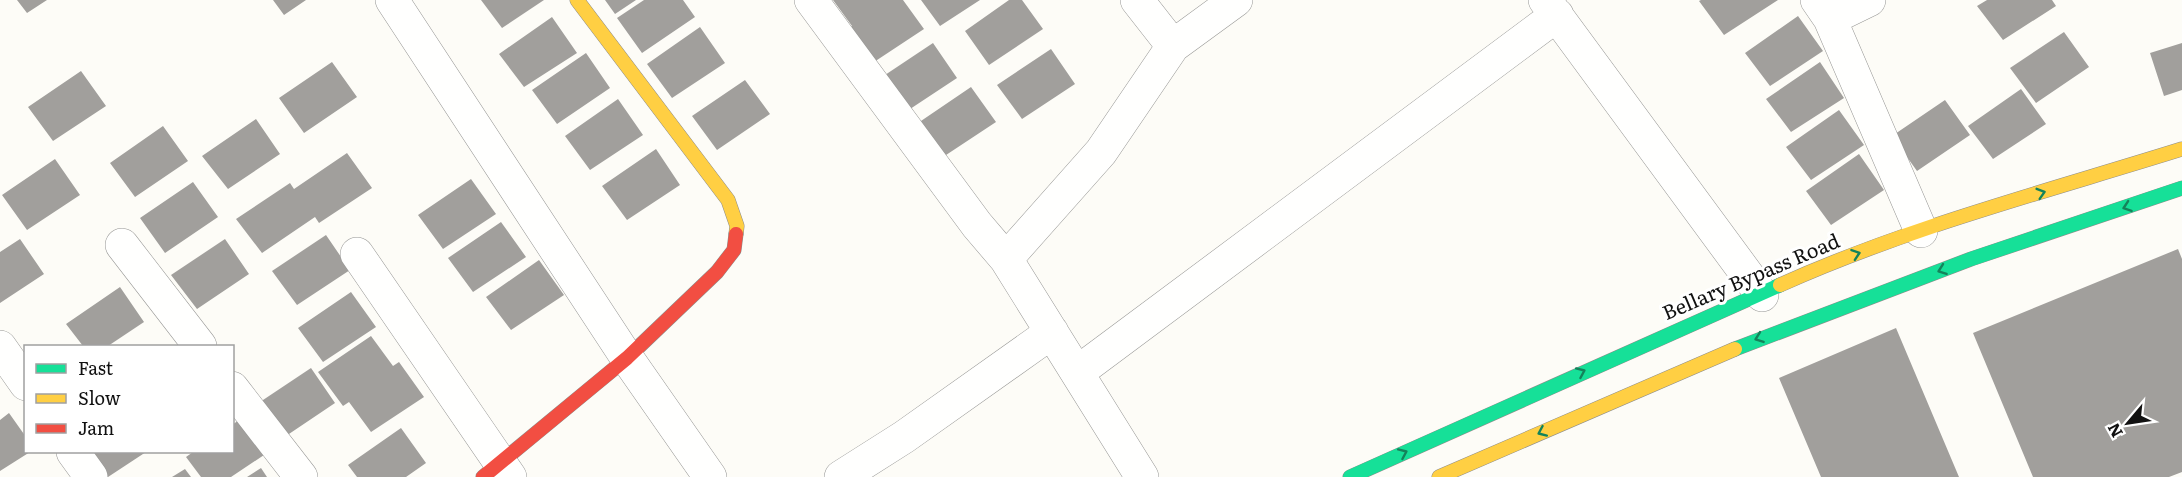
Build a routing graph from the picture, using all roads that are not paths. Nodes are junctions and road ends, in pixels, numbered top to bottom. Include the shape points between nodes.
1 (392, 0) edge
2 (577, 0) edge
3 (811, 0) edge
4 (1137, 0) edge
5 (1236, 0) edge
6 (1869, 0) edge
7 (1551, 8) edge
8 (1824, 10) edge
9 (1173, 45) junction
10 (2182, 149) edge
11 (2182, 188) edge
12 (1921, 231) junction
13 (122, 245) dead end
14 (357, 254) dead end
15 (1006, 260) junction
16 (1762, 295) junction
17 (1052, 332) junction
18 (199, 345) edge
19 (0, 347) edge
20 (627, 358) junction
21 (1077, 372) junction
22 (24, 381) edge
23 (234, 391) edge
24 (498, 473) edge
25 (301, 477) edge
26 (710, 477) edge
27 (841, 477) edge
28 (1142, 477) edge
29 (1350, 477) edge
30 (1439, 477) edge

1 - 20 street
2 - 20 street via 728,200 737,226 734,250 717,273
3 - 15 street
4 - 9 street
5 - 9 street
6 - 8 street
7 - 16 street
7 - 21 street
8 - 12 street
9 - 15 street via 1101,152
12 -> 10 street, Bellary Bypass Road
11 -> 30 street via 1971,260 1750,342
16 -> 12 street, Bellary Bypass Road via 1827,264
13 - 18 street
14 - 24 street
15 - 17 street
29 -> 16 street, Bellary Bypass Road via 1643,344
17 - 21 street
17 - 27 street
19 - 22 street
20 - 24 street
20 - 26 street
21 - 28 street
23 - 25 street

